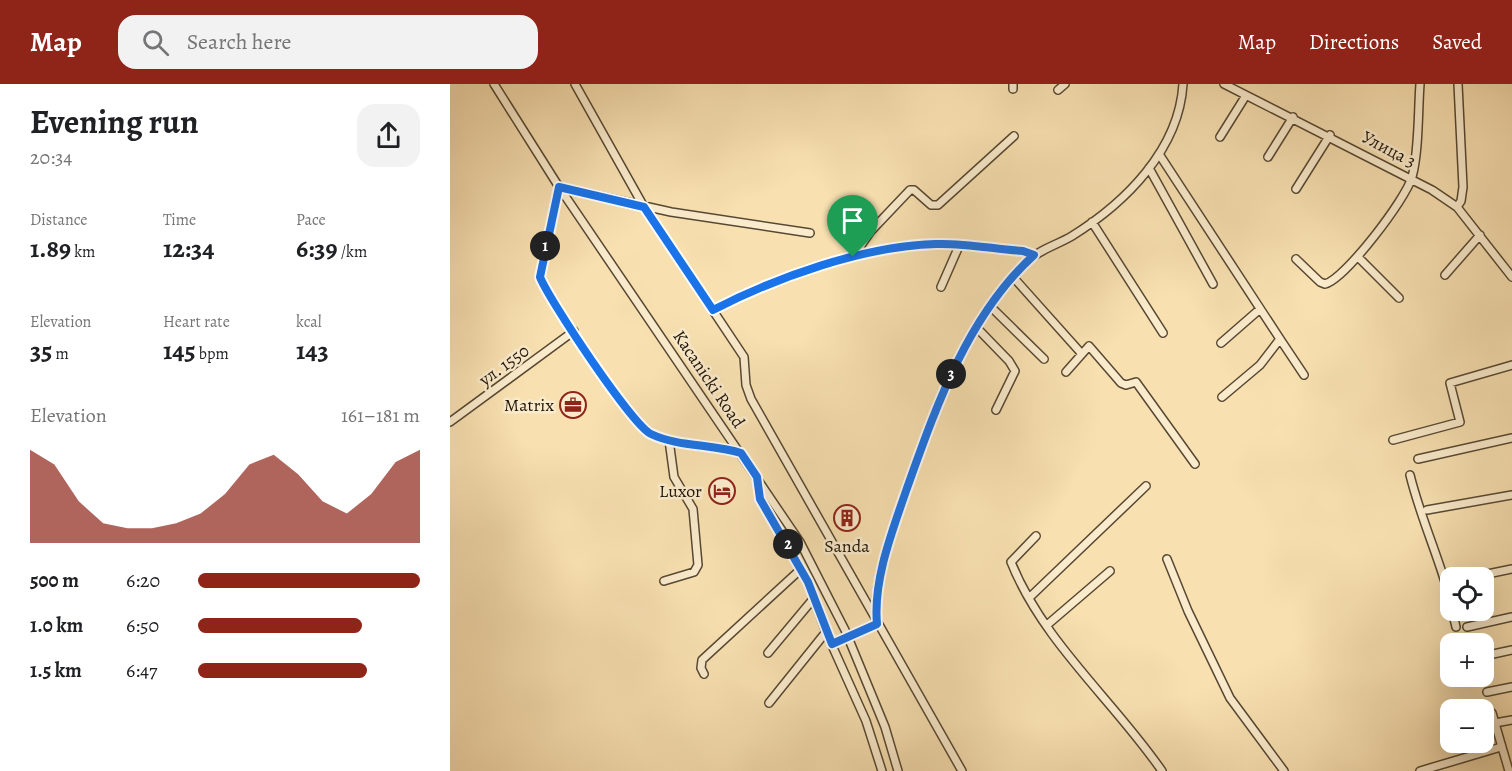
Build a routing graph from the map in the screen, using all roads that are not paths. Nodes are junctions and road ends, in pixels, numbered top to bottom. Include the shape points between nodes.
1 (494, 84) edge
2 (574, 84) edge
3 (1065, 84) edge
4 (1183, 84) edge
5 (1224, 84) edge
6 (1420, 84) edge
7 (1458, 84) edge
8 (1058, 90) dead end
9 (1245, 97) junction
10 (1293, 117) junction
11 (1330, 135) junction
12 (1014, 136) dead end
13 (1220, 137) dead end
14 (1159, 154) junction
15 (1268, 157) dead end
16 (1149, 168) junction
17 (1412, 178) junction
18 (559, 187) junction
19 (1296, 189) dead end
20 (644, 207) junction
21 (1457, 207) junction
22 (1092, 222) junction
23 (810, 233) dead end
24 (1480, 235) junction
25 (959, 246) junction
26 (1034, 255) junction
27 (853, 257) junction
28 (1358, 257) junction
29 (1296, 259) dead end
30 (1445, 275) dead end
31 (1013, 277) junction
32 (1512, 277) edge
33 (1213, 284) dead end
34 (941, 287) dead end
35 (1398, 298) dead end
36 (991, 307) junction
37 (1260, 309) junction
38 (713, 310) junction
39 (977, 328) junction
40 (574, 331) junction
41 (1163, 333) dead end
42 (1280, 339) junction
43 (1221, 343) dead end
44 (1081, 353) junction
45 (1044, 359) dead end
46 (1512, 365) edge
47 (1066, 372) dead end
48 (1304, 375) dead end
49 (1222, 397) dead end
50 (996, 410) dead end
51 (450, 422) edge
52 (1512, 438) edge
53 (669, 440) junction
54 (1393, 440) dead end
55 (741, 453) junction
56 (1418, 459) dead end
57 (1195, 465) dead end
58 (1410, 475) dead end
59 (757, 477) junction
60 (1146, 486) dead end
61 (1512, 495) edge
62 (1428, 510) dead end
63 (1036, 536) dead end
64 (1167, 559) dead end
65 (1442, 567) edge
66 (801, 569) junction
67 (1512, 571) edge
68 (1110, 572) dead end
69 (1494, 574) edge
70 (664, 581) dead end
71 (1030, 597) junction
72 (814, 598) junction
73 (1512, 617) edge
74 (1455, 621) edge
75 (877, 624) junction
76 (1047, 625) junction
77 (1456, 627) dead end
78 (1467, 627) dead end
79 (826, 632) junction
80 (832, 644) junction
81 (1512, 650) edge
82 (768, 653) dead end
83 (1494, 654) edge
84 (704, 674) dead end
85 (1512, 687) edge
86 (1487, 692) dead end
87 (769, 703) dead end
88 (1494, 720) edge
89 (1512, 720) edge
90 (1495, 723) junction
91 (1501, 747) junction
92 (882, 771) edge
93 (898, 771) edge
94 (962, 771) edge
95 (1162, 771) edge
96 (1284, 771) edge
97 (1420, 771) edge
98 (1509, 771) edge

1 - 18 street, Kacanicki Road
2 - 20 street
3 - 8 street
4 - 14 street via 1181,104
5 - 9 street, Улица 3
6 - 17 street
7 - 21 street via 1463,187
9 - 10 street, Улица 3
9 - 13 street
10 - 11 street, Улица 3
10 - 15 street
11 - 17 street, Улица 3
11 - 19 street
12 - 27 street via 938,205 931,205 910,190
14 - 16 street
14 - 37 street
16 - 22 street
16 - 33 street
17 - 21 street, Улица 3
17 - 28 street
18 - 20 street
18 - 40 street via 540,277
18 - 55 street, Kacanicki Road
20 - 23 street
20 - 38 street
21 - 24 street, Улица 3
22 - 26 street
22 - 41 street
24 - 30 street
24 - 32 street, Улица 3
25 - 26 street
25 - 27 street via 921,245
25 - 34 street
26 - 31 street
27 - 38 street
28 - 29 street via 1325,284
28 - 35 street
31 - 36 street
31 - 44 street
36 - 39 street
36 - 45 street
37 - 42 street
37 - 43 street
38 - 75 street via 744,357 751,399
39 - 50 street via 1016,371
39 - 75 street via 937,408 894,525 875,606
40 - 51 street, ул. 1550
40 - 53 street via 641,428
42 - 48 street
42 - 49 street via 1260,365
44 - 47 street
44 - 57 street via 1089,346 1120,383 1136,382
46 - 54 street via 1450,383 1460,422
52 - 56 street
53 - 55 street
53 - 70 street via 674,477 693,509 698,565 694,572
55 - 59 street, Kacanicki Road
58 - 65 street
59 - 66 street via 760,499
59 - 93 street, Kacanicki Road via 800,542 845,630 885,727
60 - 71 street
61 - 62 street
63 - 71 street via 1011,562
64 - 96 street via 1230,698
66 - 72 street
66 - 84 street via 702,660
67 - 69 street
68 - 76 street
71 - 76 street
72 - 79 street
72 - 82 street
73 - 78 street
74 - 77 street
75 - 80 street, bridge
75 - 94 street
76 - 95 street
79 - 80 street
79 - 87 street
80 - 92 street via 866,721
81 - 83 street
85 - 86 street
88 - 90 street
89 - 90 street
90 - 91 street
91 - 97 street
91 - 98 street

